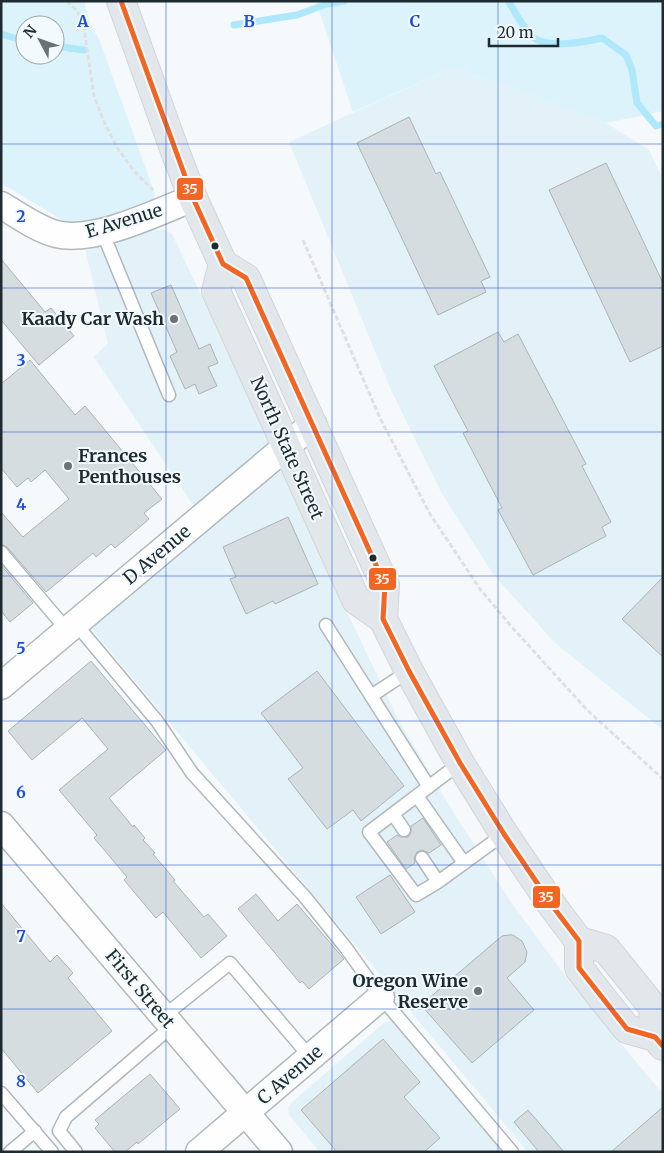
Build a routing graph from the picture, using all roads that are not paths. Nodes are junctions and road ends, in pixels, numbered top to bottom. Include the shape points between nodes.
1 (106, 1) edge
2 (124, 11) edge
3 (193, 198) junction
4 (1, 205) edge
5 (102, 231) junction
6 (223, 264) junction
7 (169, 395) dead end
8 (313, 424) junction
9 (286, 446) junction
10 (1, 552) edge
11 (383, 619) junction
12 (326, 625) dead end
13 (71, 627) junction
14 (409, 671) junction
15 (1, 686) edge
16 (371, 696) junction
17 (460, 763) junction
18 (429, 787) junction
19 (417, 796) junction
20 (393, 814) junction
21 (1, 825) edge
22 (404, 830) dead end
23 (504, 834) junction
24 (422, 858) dead end
25 (464, 863) junction
26 (438, 882) junction
27 (381, 997) junction
28 (168, 1021) junction
29 (659, 1041) edge
30 (310, 1057) junction
31 (1, 1092) edge
32 (246, 1112) junction
33 (34, 1131) junction
34 (10, 1152) edge
35 (52, 1152) edge
36 (76, 1152) edge
37 (199, 1152) edge
38 (279, 1152) edge
39 (512, 1152) edge

1 - 2 main road
2 - 3 main road
3 - 5 street, E Avenue
3 - 6 main road
4 - 5 street, E Avenue via 54,234 81,236
5 - 7 lane
6 - 8 main road, North State Street via 246,278
6 - 9 main road, North State Street via 216,291
8 - 9 street, D Avenue
8 - 11 main road, North State Street via 385,585
9 - 11 main road, North State Street via 356,600
9 - 13 street, D Avenue
10 - 13 lane
11 - 14 main road, North State Street
12 - 16 lane
13 - 15 street, D Avenue
13 - 27 lane via 157,721 192,774 305,897
14 - 16 lane
14 - 17 main road, North State Street
16 - 18 lane
17 - 18 lane
17 - 23 main road, North State Street
18 - 19 lane
19 - 20 lane
19 - 25 lane
20 - 22 lane
20 - 26 lane via 369,832 416,895
21 - 28 street, First Street
23 - 25 lane
23 - 29 main road, North State Street via 579,941 579,968 627,1029
24 - 26 lane
25 - 26 lane
27 - 30 street, C Avenue
27 - 39 lane
28 - 30 lane via 230,963
28 - 32 street, First Street
28 - 36 lane via 66,1117 59,1131
30 - 32 street, C Avenue
31 - 33 lane
32 - 37 street, C Avenue
32 - 38 street, First Street
33 - 34 lane
33 - 35 lane

